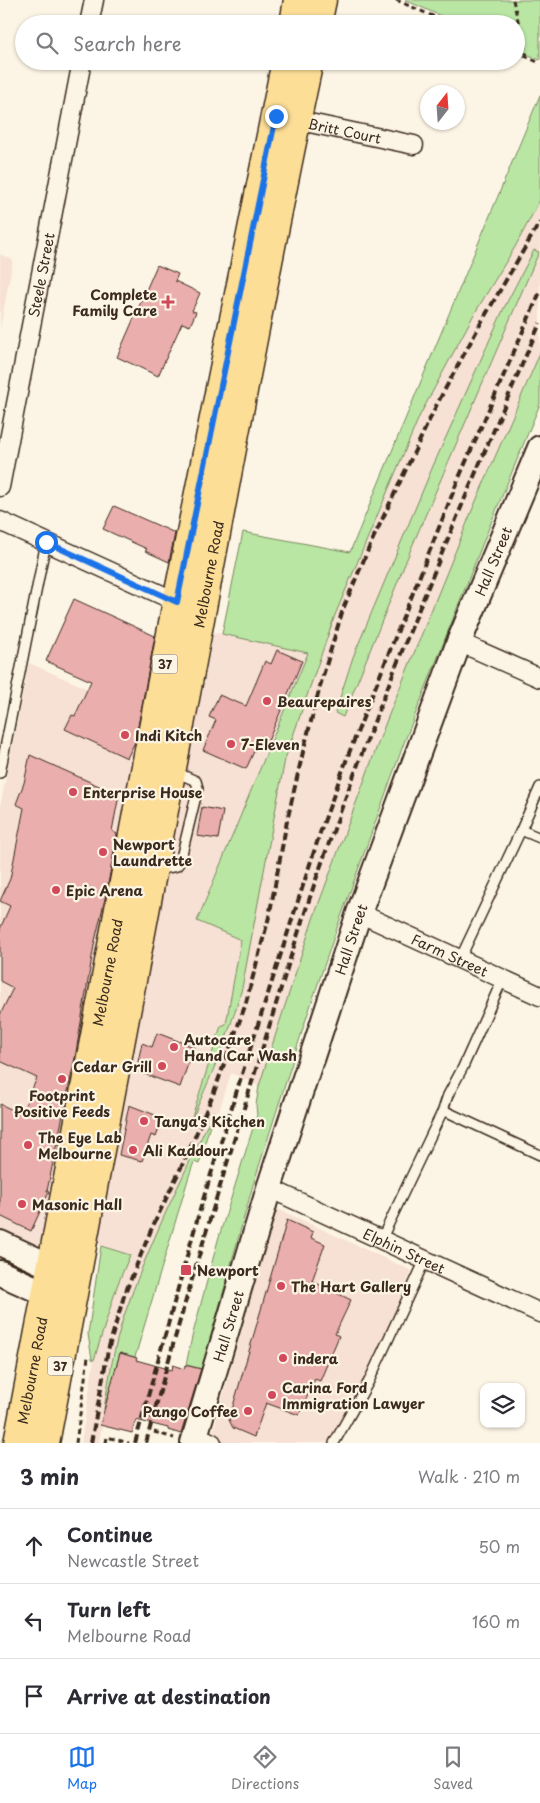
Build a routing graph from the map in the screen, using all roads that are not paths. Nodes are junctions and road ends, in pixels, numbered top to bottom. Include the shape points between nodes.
1 (94, 0) edge
2 (298, 0) edge
3 (322, 0) edge
4 (91, 15) edge
5 (296, 15) edge
6 (319, 15) edge
7 (80, 70) edge
8 (286, 70) edge
9 (305, 70) edge
10 (286, 118) junction
11 (414, 145) dead end
12 (540, 448) edge
13 (0, 487) edge
14 (0, 521) edge
15 (46, 542) junction
16 (189, 607) junction
17 (459, 642) junction
18 (540, 678) edge
19 (158, 768) junction
20 (0, 773) edge
21 (540, 787) edge
22 (521, 830) junction
23 (540, 838) edge
24 (359, 913) junction
25 (460, 959) junction
26 (503, 978) junction
27 (540, 996) edge
28 (443, 1110) junction
29 (540, 1155) edge
30 (269, 1188) junction
31 (381, 1240) junction
32 (0, 1243) edge
33 (425, 1260) junction
34 (52, 1267) junction
35 (0, 1273) edge
36 (75, 1289) junction
37 (47, 1294) junction
38 (540, 1313) edge
39 (193, 1440) edge
40 (18, 1443) edge
41 (45, 1443) edge
42 (334, 1443) edge

1 - 4 street
2 - 5 main road
3 - 6 main road
7 - 13 street, Steele Street
8 - 10 main road, Melbourne Road / 37
9 - 10 main road, Melbourne Road / 37
10 - 11 street, Britt Court
10 - 16 main road, Melbourne Road / 37
12 - 17 street, Hall Street
14 - 15 street
15 - 16 street
15 - 20 lane
16 - 19 main road, Melbourne Road / 37
17 - 18 street
17 - 24 street, Hall Street
19 - 34 main road, Melbourne Road / 37
19 - 36 main road, Melbourne Road / 37 via 153,870
21 - 22 lane
22 - 23 lane
22 - 25 lane
24 - 25 street, Farm Street
24 - 30 street, Hall Street
25 - 26 street, Farm Street
26 - 27 street, Farm Street
26 - 28 lane
28 - 29 lane
28 - 31 lane
30 - 31 street, Elphin Street
30 - 39 street, Hall Street
31 - 33 street, Elphin Street
32 - 34 street
33 - 38 street, Elphin Street
33 - 42 lane via 369,1381
34 - 36 street
34 - 37 main road, Melbourne Road / 37
35 - 37 street
36 - 37 street
36 - 41 main road, Melbourne Road / 37
37 - 40 main road, Melbourne Road / 37

